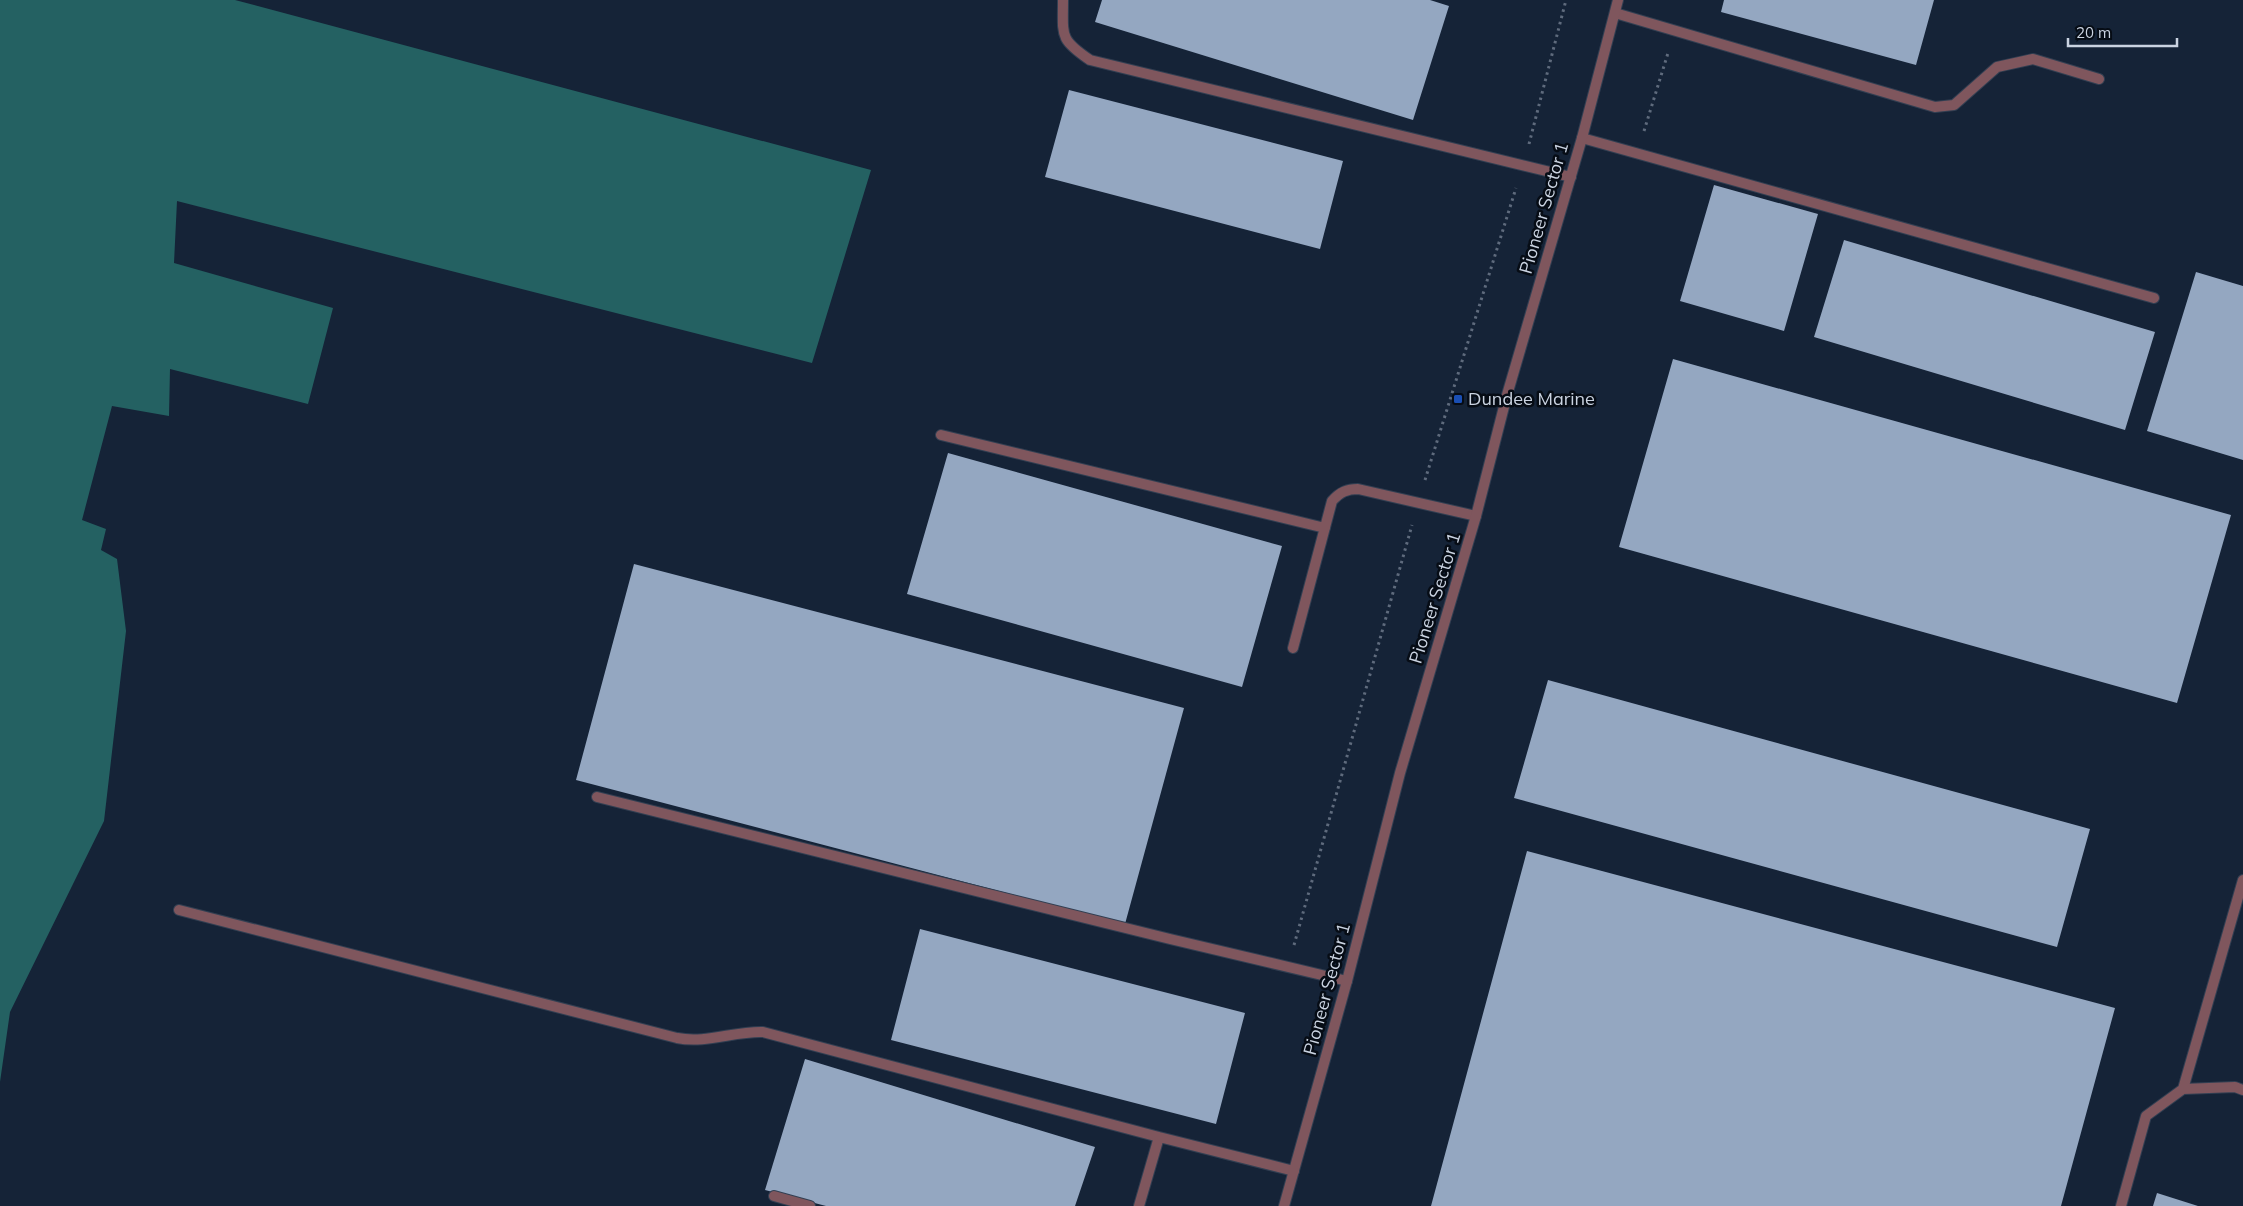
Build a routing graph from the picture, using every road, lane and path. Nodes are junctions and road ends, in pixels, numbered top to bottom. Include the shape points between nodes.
1 (1063, 0) edge
2 (1618, 0) edge
3 (1615, 13) junction
4 (1674, 30) junction
5 (2099, 79) dead end
6 (1582, 138) junction
7 (1637, 153) junction
8 (1571, 177) junction
9 (2154, 298) dead end
10 (941, 435) dead end
11 (1476, 516) junction
12 (1325, 528) junction
13 (1293, 648) dead end
14 (596, 797) dead end
15 (2243, 880) edge
16 (179, 910) dead end
17 (1347, 981) junction
18 (2183, 1089) junction
19 (2243, 1090) edge
20 (1159, 1137) junction
21 (1294, 1171) junction
22 (774, 1196) dead end
23 (810, 1206) edge
24 (1139, 1206) edge
25 (1284, 1206) edge
26 (2121, 1206) edge

1 - 8 street via 1063,36 1073,49 1090,60
2 - 3 street, Pioneer Sector 1
3 - 4 street
3 - 6 street, Pioneer Sector 1
4 - 5 street via 1935,107 1954,105 1997,67 2033,59
4 - 7 path
6 - 7 street
6 - 8 street, Pioneer Sector 1
7 - 9 street
8 - 11 street, Pioneer Sector 1 via 1507,395
10 - 12 street
11 - 12 street via 1349,489 1332,501
11 - 17 street, Pioneer Sector 1 via 1400,773
12 - 13 street
14 - 17 street
15 - 18 street
16 - 20 street via 678,1038 702,1040 746,1031 764,1032
17 - 21 street, Pioneer Sector 1
18 - 19 street via 2235,1087
18 - 26 street via 2146,1116
20 - 21 street
20 - 24 street
21 - 25 street, Pioneer Sector 1
22 - 23 street

